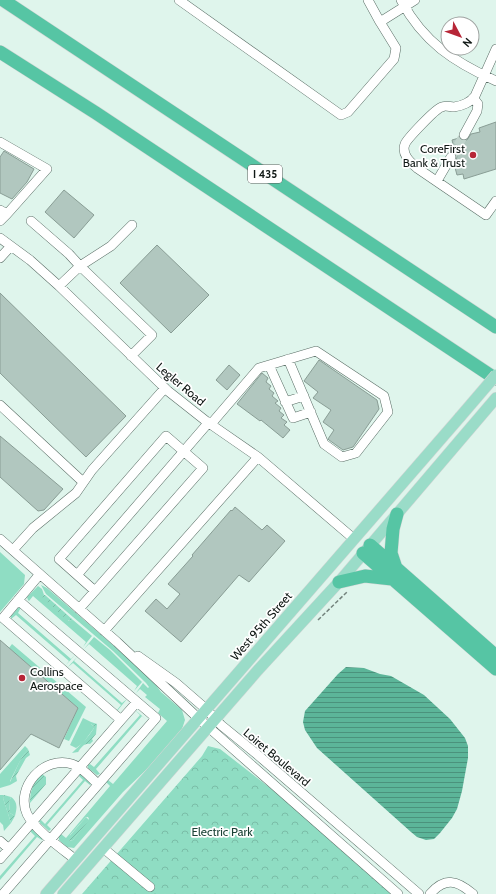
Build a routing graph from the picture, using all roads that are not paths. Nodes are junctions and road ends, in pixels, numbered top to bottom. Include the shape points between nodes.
1 (2, 0) edge
2 (15, 0) edge
3 (179, 0) edge
4 (368, 0) edge
5 (415, 0) edge
6 (403, 3) edge
7 (34, 21) junction
8 (380, 22) junction
9 (496, 49) edge
10 (0, 52) edge
11 (484, 76) junction
12 (496, 81) edge
13 (473, 98) junction
14 (464, 135) tunnel mouth
15 (0, 142) edge
16 (451, 158) tunnel mouth
17 (436, 182) junction
18 (496, 201) edge
19 (3, 212) edge
20 (0, 221) edge
21 (31, 221) dead end
22 (132, 225) dead end
23 (0, 238) edge
24 (11, 246) junction
25 (0, 258) edge
26 (80, 266) junction
27 (59, 286) junction
28 (496, 327) edge
29 (131, 356) junction
30 (288, 359) junction
31 (269, 365) junction
32 (496, 375) edge
33 (496, 379) edge
34 (165, 388) junction
35 (304, 396) junction
36 (496, 398) edge
37 (285, 402) junction
38 (0, 405) edge
39 (311, 412) junction
40 (210, 423) junction
41 (184, 451) junction
42 (258, 456) junction
43 (83, 482) junction
44 (397, 514) junction
45 (0, 539) edge
46 (354, 539) junction
47 (366, 549) junction
48 (13, 550) junction
49 (40, 574) junction
50 (394, 574) junction
51 (77, 575) junction
52 (339, 582) junction
53 (95, 591) junction
54 (18, 600) junction
55 (79, 609) junction
56 (104, 631) junction
57 (117, 642) junction
58 (496, 656) edge
59 (496, 669) edge
60 (137, 702) junction
61 (206, 709) junction
62 (198, 718) junction
63 (121, 720) junction
64 (212, 723) junction
65 (79, 768) junction
66 (98, 784) junction
67 (330, 818) junction
68 (32, 823) junction
69 (321, 828) junction
70 (51, 839) junction
71 (0, 841) edge
72 (103, 848) junction
73 (9, 849) junction
74 (0, 859) edge
75 (76, 860) junction
76 (150, 887) dead end
77 (3, 894) edge
78 (46, 894) edge
79 (63, 894) edge
80 (398, 894) edge
81 (419, 894) edge
82 (430, 894) edge
83 (473, 894) edge

1 - 7 highway, I 435
2 - 7 highway
3 - 8 street via 341,115 348,112 394,59 396,48
4 - 8 street
5 - 6 street
6 - 8 street
6 - 11 street via 424,34 442,51
7 - 28 highway, I 435
9 - 11 street
10 - 33 highway
11 - 12 street
11 - 13 street
13 - 14 street via 478,104 477,111
13 - 17 street via 471,101 456,106 442,106 434,111 405,144 409,161
15 - 19 street via 47,169
16 - 17 street
17 - 18 street via 486,215
19 - 20 street
21 - 26 street
22 - 26 street via 111,246
23 - 24 street, Legler Road
24 - 25 street
24 - 27 street, Legler Road
26 - 27 street
26 - 29 street via 152,335
27 - 29 street, Legler Road
29 - 34 street, Legler Road
30 - 31 street
30 - 35 street
30 - 39 street via 316,352 384,396 388,412 356,453 342,457 324,444
31 - 37 street
31 - 40 street via 259,368
32 - 46 main road, West 95th Street, bridge
34 - 40 street, Legler Road
34 - 43 street
35 - 37 street
35 - 39 street
36 - 44 main road
37 - 39 street via 293,418
38 - 43 street
40 - 41 street
40 - 42 street, Legler Road
41 - 51 street
41 - 51 street via 166,436 58,559
41 - 53 street via 203,468
42 - 46 street, Legler Road
42 - 56 street
43 - 48 street via 76,493 33,528
44 - 47 main road
44 - 50 highway via 391,553
45 - 48 street, Loiret Boulevard
46 - 47 main road
46 - 61 main road, West 95th Street
47 - 50 highway
47 - 52 main road
48 - 49 street, Loiret Boulevard
49 - 54 street
49 - 55 street, Loiret Boulevard
50 - 52 highway via 365,576
50 - 58 highway
50 - 59 highway
51 - 53 street
52 - 64 main road
53 - 55 street
54 - 60 street
54 - 63 street via 3,618
55 - 56 street, Loiret Boulevard
56 - 57 street, Loiret Boulevard
57 - 61 street, Loiret Boulevard via 176,682
57 - 62 street, Loiret Boulevard
60 - 63 street
60 - 66 street via 156,718
61 - 62 main road, West 95th Street
61 - 64 street, Loiret Boulevard
62 - 64 street, Loiret Boulevard
62 - 75 main road, West 95th Street
63 - 65 street
64 - 67 street, Loiret Boulevard via 221,725
64 - 69 street, Loiret Boulevard
64 - 72 main road
65 - 66 street
65 - 68 street
65 - 68 street via 71,764 58,763 43,768 33,777 28,784 24,800 25,809
66 - 70 street
67 - 69 street
67 - 81 street, Loiret Boulevard
68 - 70 street
68 - 73 street
69 - 80 street, Loiret Boulevard
70 - 75 street
70 - 77 street
71 - 73 street
72 - 76 street
72 - 79 main road
73 - 74 street
75 - 78 main road, West 95th Street
82 - 83 street via 436,887 450,882 457,883

